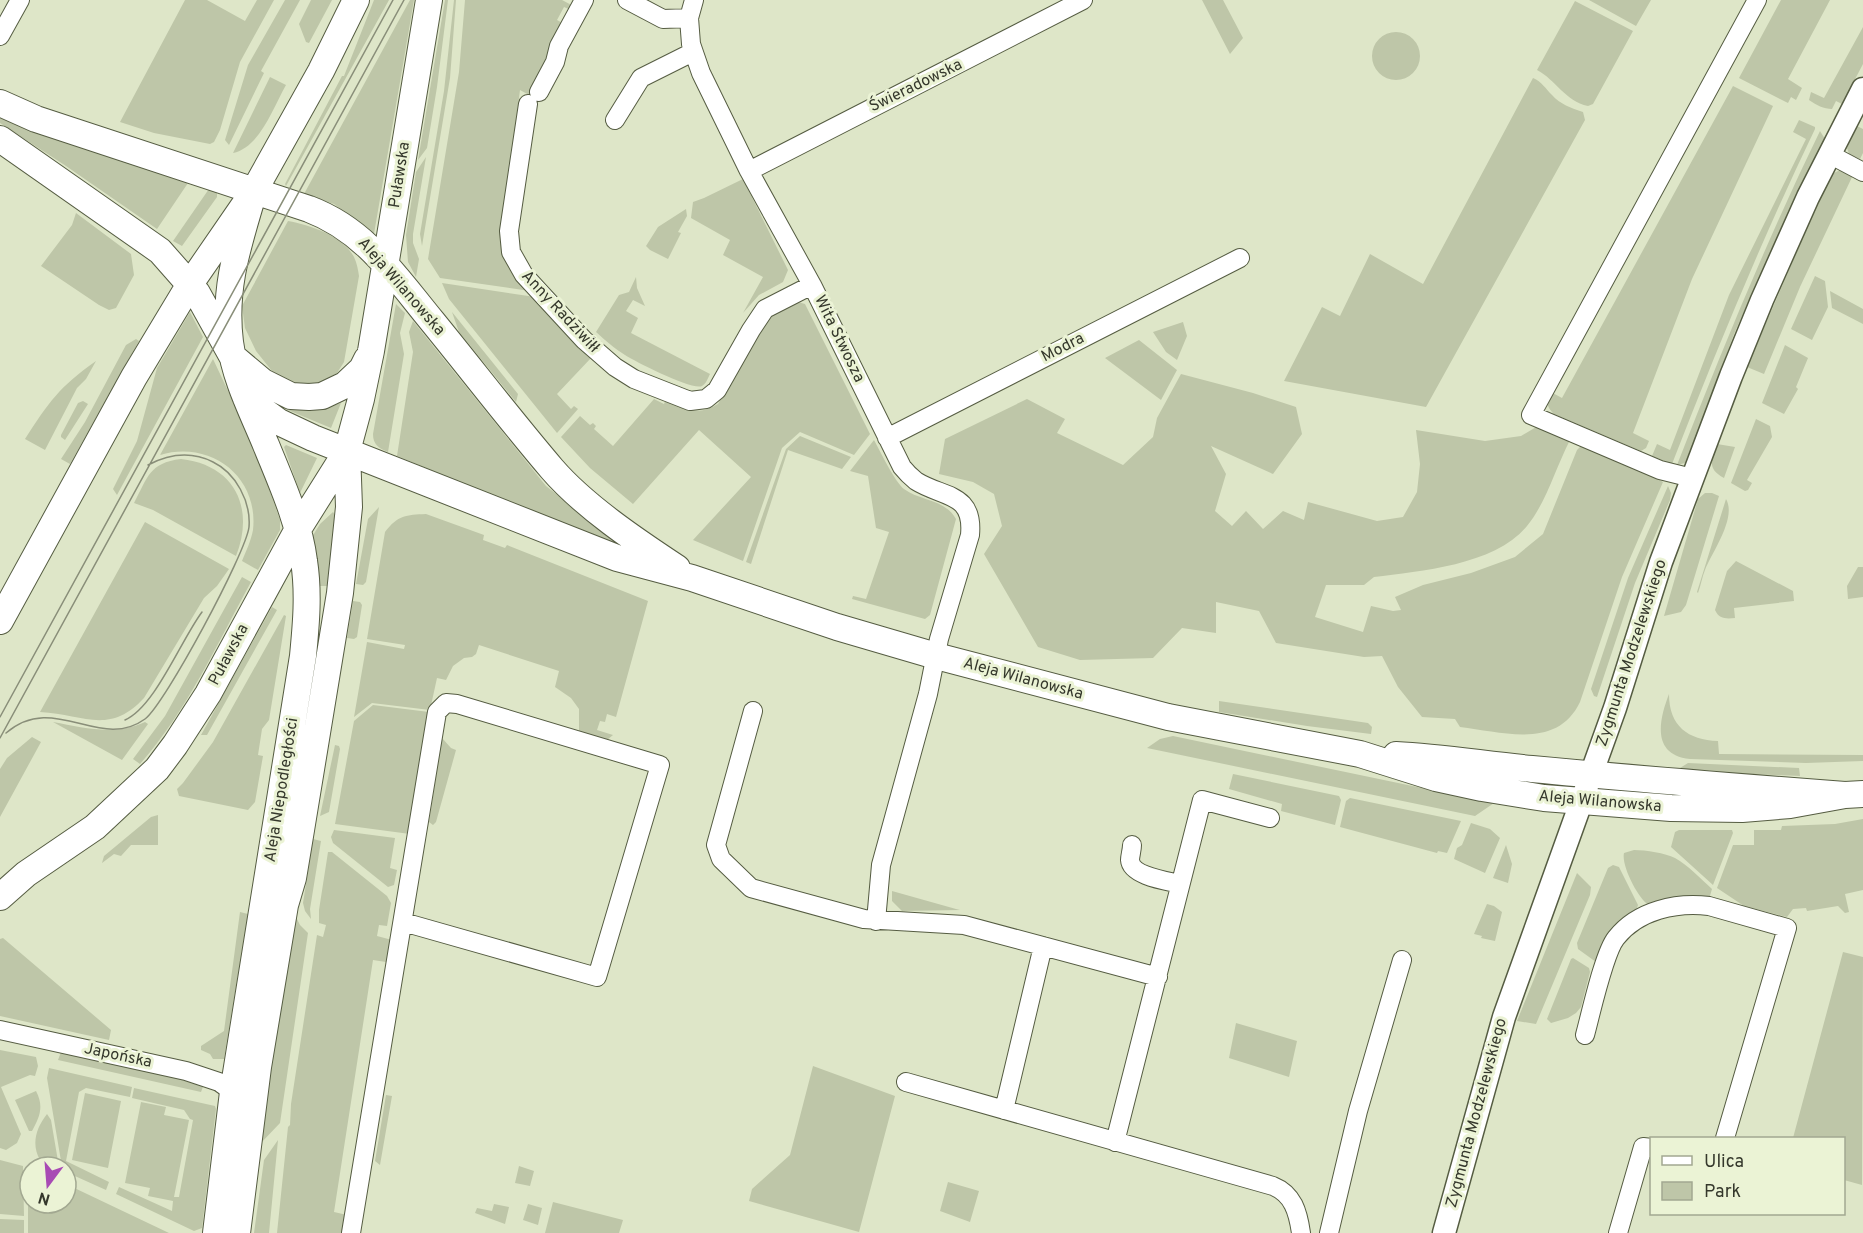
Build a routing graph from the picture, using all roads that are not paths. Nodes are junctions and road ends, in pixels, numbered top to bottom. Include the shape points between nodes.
1 (20, 0) edge
2 (356, 0) edge
3 (429, 0) edge
4 (584, 0) edge
5 (627, 0) edge
6 (1083, 0) edge
7 (1757, 0) edge
8 (691, 9) edge
9 (0, 36) edge
10 (693, 52) junction
11 (1863, 89) edge
12 (0, 103) edge
13 (615, 120) dead end
14 (0, 139) edge
15 (1829, 154) junction
16 (749, 171) junction
17 (1863, 172) edge
18 (255, 191) junction
19 (1240, 258) dead end
20 (386, 265) junction
21 (190, 284) junction
22 (812, 285) junction
23 (371, 351) junction
24 (232, 357) junction
25 (246, 398) junction
26 (887, 438) junction
27 (347, 452) junction
28 (1692, 478) junction
29 (298, 530) junction
30 (692, 578) junction
31 (8, 595) edge
32 (0, 621) edge
33 (936, 656) junction
34 (753, 711) dead end
35 (1360, 754) junction
36 (1592, 774) junction
37 (1854, 795) edge
38 (1582, 802) junction
39 (1270, 818) dead end
40 (1132, 845) dead end
41 (26, 874) junction
42 (0, 878) edge
43 (1180, 884) junction
44 (0, 897) edge
45 (876, 921) junction
46 (403, 922) junction
47 (1044, 946) junction
48 (1402, 960) dead end
49 (1158, 977) junction
50 (0, 1030) edge
51 (1585, 1035) dead end
52 (906, 1082) dead end
53 (233, 1092) junction
54 (1004, 1110) junction
55 (1725, 1137) edge
56 (1115, 1142) junction
57 (1650, 1148) edge
58 (216, 1233) edge
59 (237, 1233) edge
60 (351, 1233) edge
61 (1302, 1233) edge
62 (1329, 1233) edge
63 (1444, 1233) edge
64 (1618, 1233) edge

1 - 9 street
2 - 18 main road
3 - 20 main road, Puławska
4 - 22 street, Anny Radziwiłł via 533,98 509,231 511,252 524,275 584,340 615,367 634,379 700,401 717,390 765,309
5 - 8 street via 663,19
6 - 16 street, Świeradowska
7 - 28 street via 1531,415 1660,470
8 - 10 street, Wita Stwosza
10 - 13 street via 641,78
10 - 16 street, Wita Stwosza
11 - 15 street, Zygmunta Modzelewskiego
12 - 18 main road, Aleja Wilanowska via 36,119
14 - 21 main road via 153,245
15 - 17 street
15 - 28 street, Zygmunta Modzelewskiego via 1762,300
16 - 22 street, Wita Stwosza
18 - 20 main road, Aleja Wilanowska via 336,221
18 - 21 main road
18 - 24 main road via 231,275
19 - 26 street, Modra
20 - 23 main road, Puławska
20 - 30 main road, Aleja Wilanowska via 554,471 615,523
21 - 24 main road
21 - 31 main road
22 - 26 street, Wita Stwosza
23 - 24 main road, Puławska via 362,369 345,385 328,394 309,397 291,396 270,386
23 - 27 main road, Puławska
24 - 25 main road, Aleja Niepodległości
25 - 27 main road, Aleja Wilanowska via 279,422
25 - 29 main road, Aleja Niepodległości
26 - 33 street, Wita Stwosza via 902,467 915,480 966,506 971,520
27 - 29 main road, Puławska
27 - 30 main road, Aleja Wilanowska via 617,558
27 - 59 main road, Aleja Niepodległości via 349,507 340,593 258,1067
28 - 36 street, Zygmunta Modzelewskiego
29 - 41 main road, Puławska via 208,694 163,761 95,827
29 - 53 main road, Aleja Niepodległości via 307,595 303,656
30 - 33 main road, Aleja Wilanowska
31 - 32 main road
33 - 35 main road, Aleja Wilanowska via 1168,717
33 - 45 street, Wita Stwosza via 881,866
34 - 45 street via 716,844 721,860 751,888
35 - 36 main road, Aleja Wilanowska via 1419,756
35 - 38 main road, Aleja Wilanowska via 1482,788
36 - 37 main road, Aleja Wilanowska
36 - 38 street, Zygmunta Modzelewskiego
37 - 38 main road, Aleja Wilanowska via 1742,809
38 - 63 street, Zygmunta Modzelewskiego via 1504,1017
39 - 43 street via 1202,800
40 - 43 street via 1130,860 1136,870
41 - 42 main road
41 - 44 main road, Puławska
43 - 49 street
45 - 47 street via 964,925
46 - 46 street via 437,712 442,705 457,704 660,765 597,977
46 - 60 street
47 - 49 street
47 - 54 street
48 - 62 street via 1358,1111
49 - 56 street
50 - 53 street, Japońska via 186,1071 219,1082
51 - 55 street via 1609,952 1615,939 1634,921 1674,906 1699,904 1787,928
52 - 54 street
53 - 58 main road, Aleja Niepodległości
54 - 56 street
56 - 61 street via 1281,1189 1293,1202
57 - 64 street via 1643,1147

